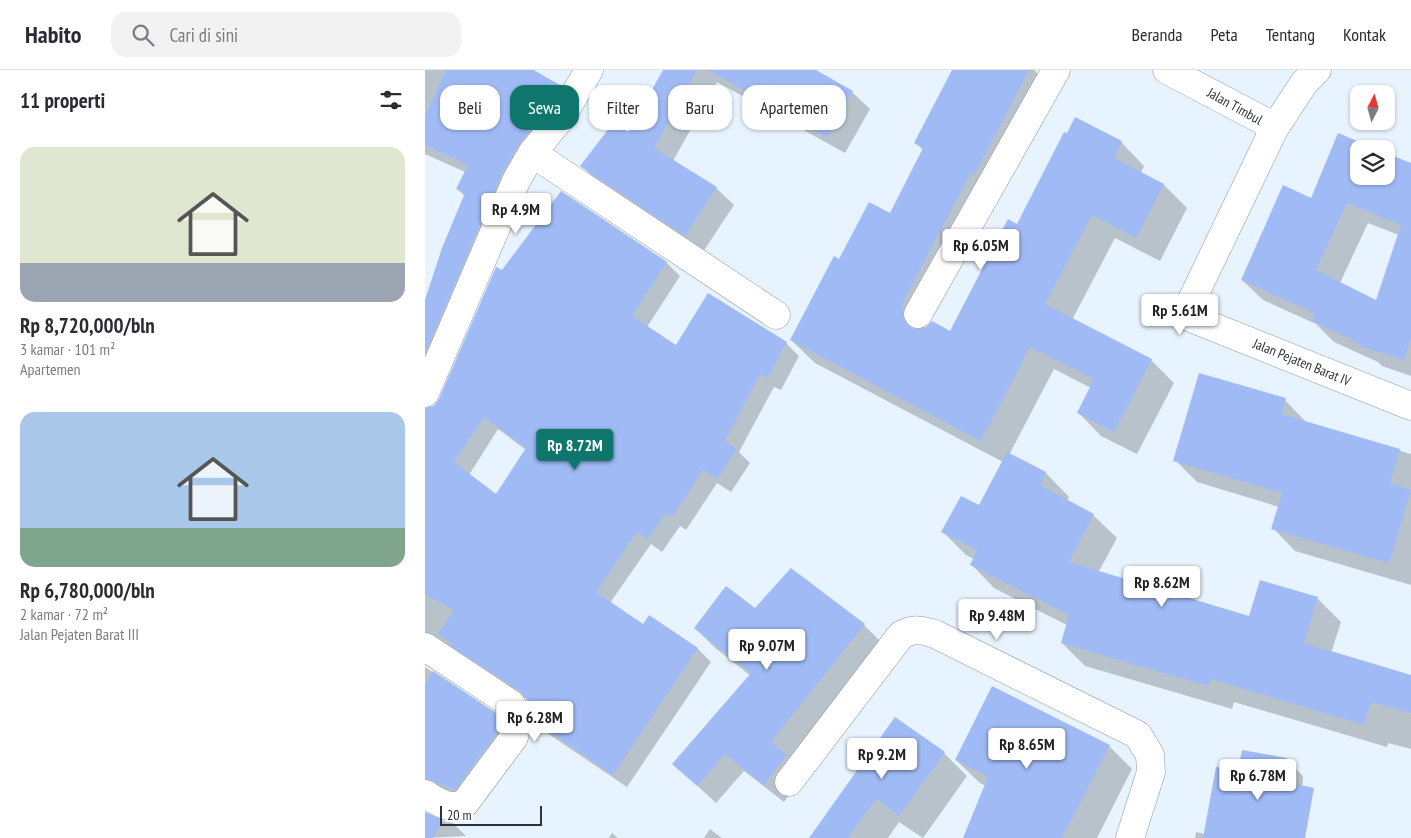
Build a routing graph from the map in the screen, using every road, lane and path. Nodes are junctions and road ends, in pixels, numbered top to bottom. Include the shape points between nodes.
1 (589, 70) edge
2 (1057, 70) edge
3 (1167, 70) edge
4 (1317, 70) edge
5 (1274, 129) junction
6 (532, 153) junction
7 (918, 314) dead end
8 (776, 315) dead end
9 (425, 393) edge
10 (1411, 406) edge
11 (425, 647) edge
12 (789, 782) dead end
13 (425, 794) edge
14 (1130, 838) edge

1 - 6 street via 561,118
2 - 7 street
3 - 5 street, Jalan Timbul
4 - 5 street via 1304,83
5 - 10 street, Jalan Pejaten Barat IV via 1189,306 1191,318
6 - 8 street
6 - 9 street via 516,181
11 - 13 street via 511,704 517,723 514,737 465,803 445,806
12 - 14 street via 901,635 919,629 1138,735 1150,755 1151,772

